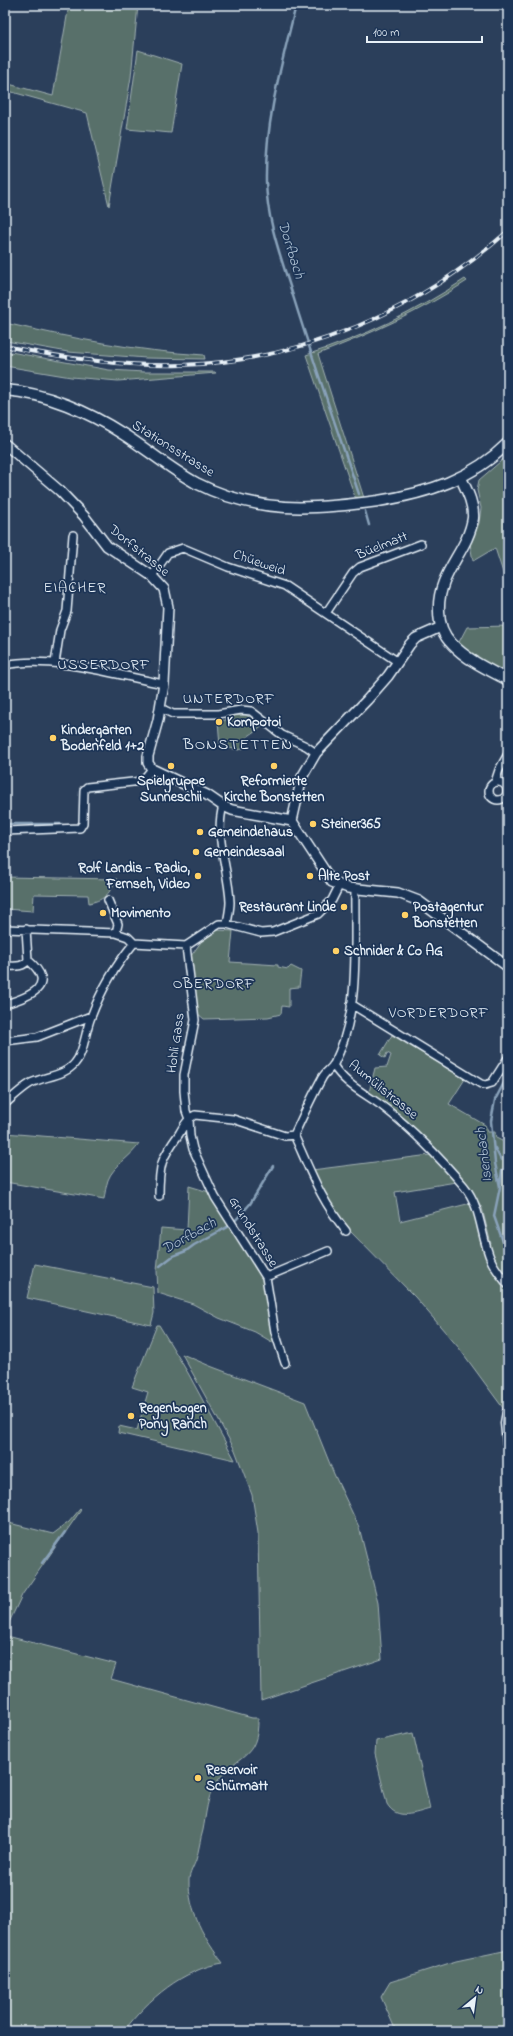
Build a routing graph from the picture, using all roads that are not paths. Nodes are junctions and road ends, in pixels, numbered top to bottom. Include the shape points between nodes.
1 (5, 390) edge
2 (508, 443) edge
3 (5, 444) edge
4 (461, 478) junction
5 (73, 534) dead end
6 (421, 544) dead end
7 (152, 576) junction
8 (326, 613) junction
9 (441, 626) junction
10 (398, 662) junction
11 (55, 663) junction
12 (5, 665) edge
13 (508, 680) edge
14 (164, 684) junction
15 (160, 708) junction
16 (173, 714) junction
17 (158, 720) junction
18 (316, 753) junction
19 (508, 754) edge
20 (152, 769) junction
21 (496, 782) dead end
22 (223, 806) junction
23 (292, 821) junction
24 (5, 831) edge
25 (339, 886) junction
26 (355, 889) junction
27 (108, 900) dead end
28 (227, 924) junction
29 (5, 929) edge
30 (26, 929) junction
31 (116, 933) junction
32 (134, 943) junction
33 (186, 946) junction
34 (28, 960) junction
35 (5, 966) edge
36 (508, 968) edge
37 (5, 1004) edge
38 (351, 1004) junction
39 (91, 1016) junction
40 (5, 1041) edge
41 (508, 1058) edge
42 (333, 1065) junction
43 (5, 1104) edge
44 (189, 1119) junction
45 (294, 1135) junction
46 (159, 1196) dead end
47 (346, 1231) dead end
48 (328, 1251) dead end
49 (266, 1276) junction
50 (508, 1285) edge
51 (285, 1362) dead end
52 (508, 1412) edge
53 (508, 1443) edge

1 - 4 main road, Stationsstrasse via 51,400 100,421 195,482 225,495 256,504 288,509 322,508 431,490
2 - 4 main road, Stationsstrasse via 490,460
3 - 7 street, Dorfstrasse via 60,491 84,516 107,546
4 - 9 main road via 470,497 473,518 470,530 440,590 438,605
5 - 11 street via 67,611 60,630
6 - 8 street, Büelmatt via 360,567 353,573
7 - 8 street, Chüeweid via 168,553 183,548 228,567 280,583
7 - 14 street, Dorfstrasse via 164,589 168,608
8 - 10 street, Chüeweid
9 - 10 street via 416,638
9 - 13 main road via 452,645 465,656
10 - 18 street via 367,700
11 - 12 street via 21,662
11 - 14 street
14 - 15 street, Dorfstrasse
15 - 16 street
15 - 17 street, Dorfstrasse
16 - 17 street
16 - 18 street via 251,711 282,735
17 - 20 street, Dorfstrasse via 148,756 148,763
18 - 23 street via 302,777
19 - 21 street
20 - 22 street via 207,795
20 - 24 street via 142,781 86,787 83,823 80,828
22 - 23 street via 248,814
22 - 28 street via 220,830 230,904
23 - 25 street via 326,876
25 - 26 street
25 - 28 street via 332,900 318,914 273,932 246,930
26 - 36 street via 398,893 419,901
26 - 38 street, Aumülistrasse via 356,920
27 - 31 street via 118,924
28 - 33 street via 219,924
29 - 30 street
30 - 31 street
30 - 34 street
31 - 32 street via 128,937
32 - 33 street
32 - 39 street via 116,967
33 - 44 street, Hohli Gass via 195,1020 184,1075 186,1111
34 - 35 street via 20,966
34 - 37 street via 39,970 40,984 36,992
38 - 41 street via 481,1084 492,1083
38 - 42 street, Aumülistrasse via 347,1026
39 - 40 street via 37,1038
39 - 43 street via 75,1063 66,1070 32,1083
42 - 45 street via 323,1076
42 - 50 street, Aumülistrasse via 350,1085 407,1126 470,1193 479,1212 490,1260
44 - 45 street via 196,1115 218,1116 249,1123 285,1136
44 - 46 street via 162,1159
44 - 49 street, Grundstrasse via 193,1149 215,1197
45 - 47 street via 318,1190
48 - 49 street
49 - 51 street, Grundstrasse via 275,1332
52 - 53 main road

